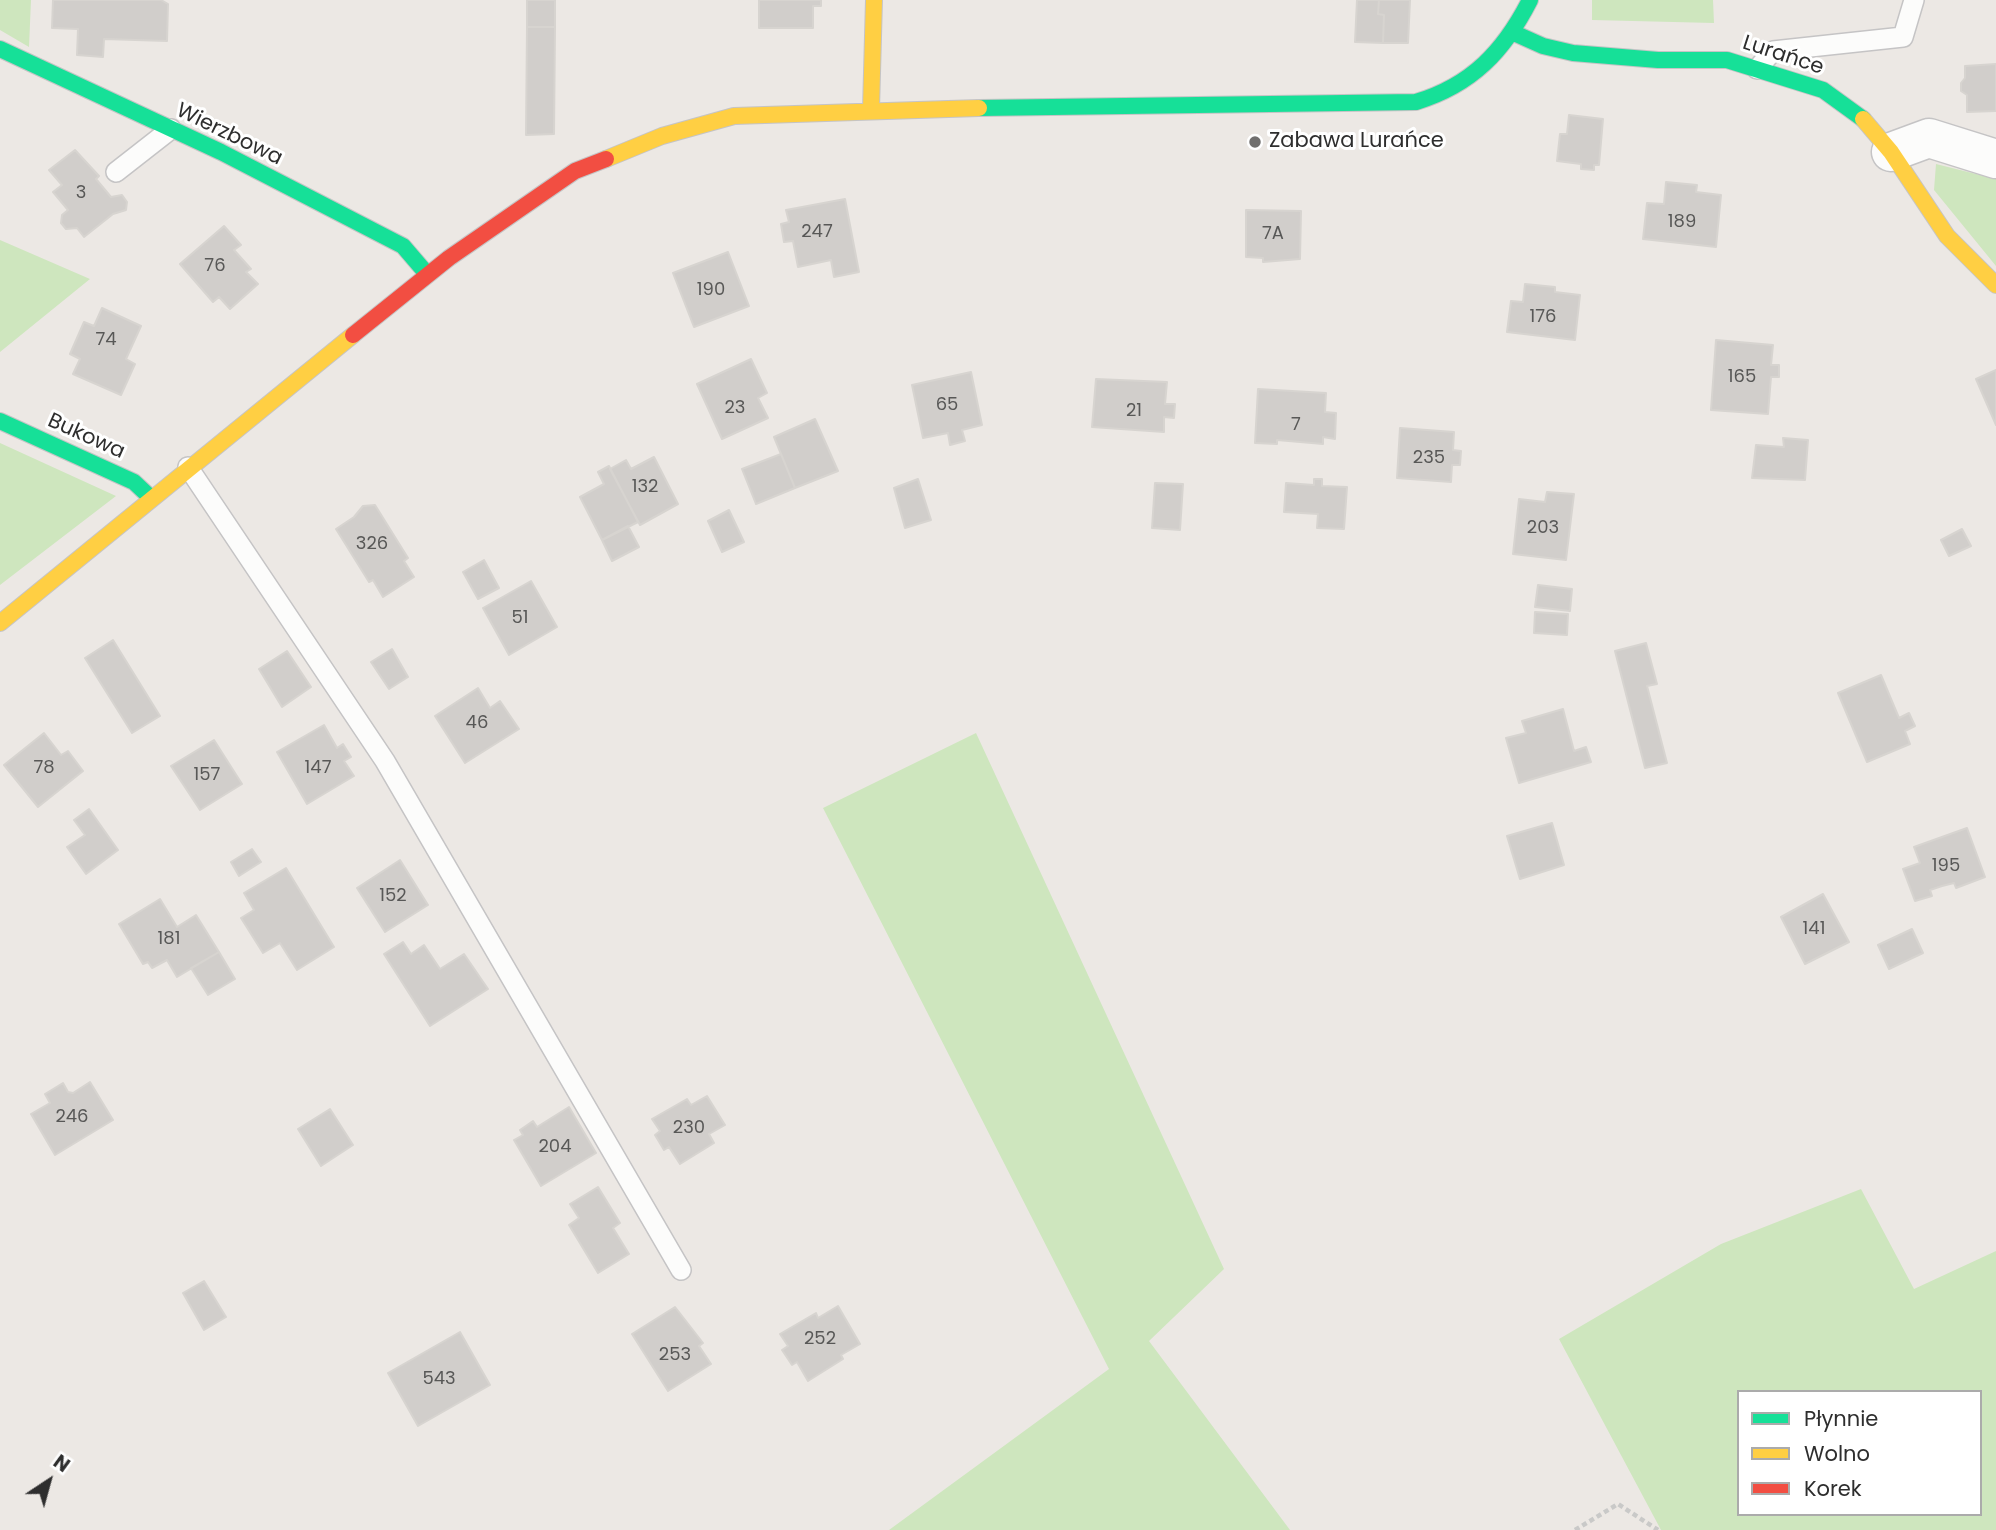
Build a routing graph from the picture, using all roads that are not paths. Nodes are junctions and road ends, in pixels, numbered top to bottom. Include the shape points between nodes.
1 (874, 0) edge
2 (1530, 0) edge
3 (1914, 0) edge
4 (1514, 33) junction
5 (0, 49) edge
6 (1757, 69) junction
7 (871, 109) junction
8 (171, 130) junction
9 (1891, 152) junction
10 (1996, 159) edge
11 (116, 172) dead end
12 (428, 274) junction
13 (1996, 285) edge
14 (0, 421) edge
15 (188, 467) junction
16 (151, 498) junction
17 (0, 623) edge
18 (681, 1270) dead end

1 - 7 street
2 - 4 street
3 - 6 lane via 1903,37 1773,51
4 - 6 street, Lurańce via 1573,53 1727,60
4 - 7 street via 1469,81 1439,97 1416,102
5 - 8 street, Wierzbowa
6 - 9 street, Lurańce via 1823,90 1861,116
7 - 12 street via 734,116 662,136 575,171
8 - 11 lane
8 - 12 street, Wierzbowa via 403,246
9 - 10 street via 1929,138
9 - 13 street, Lurańce via 1947,236
12 - 15 street
14 - 16 street, Bukowa via 134,482
15 - 16 street
15 - 18 lane via 385,761
16 - 17 street

